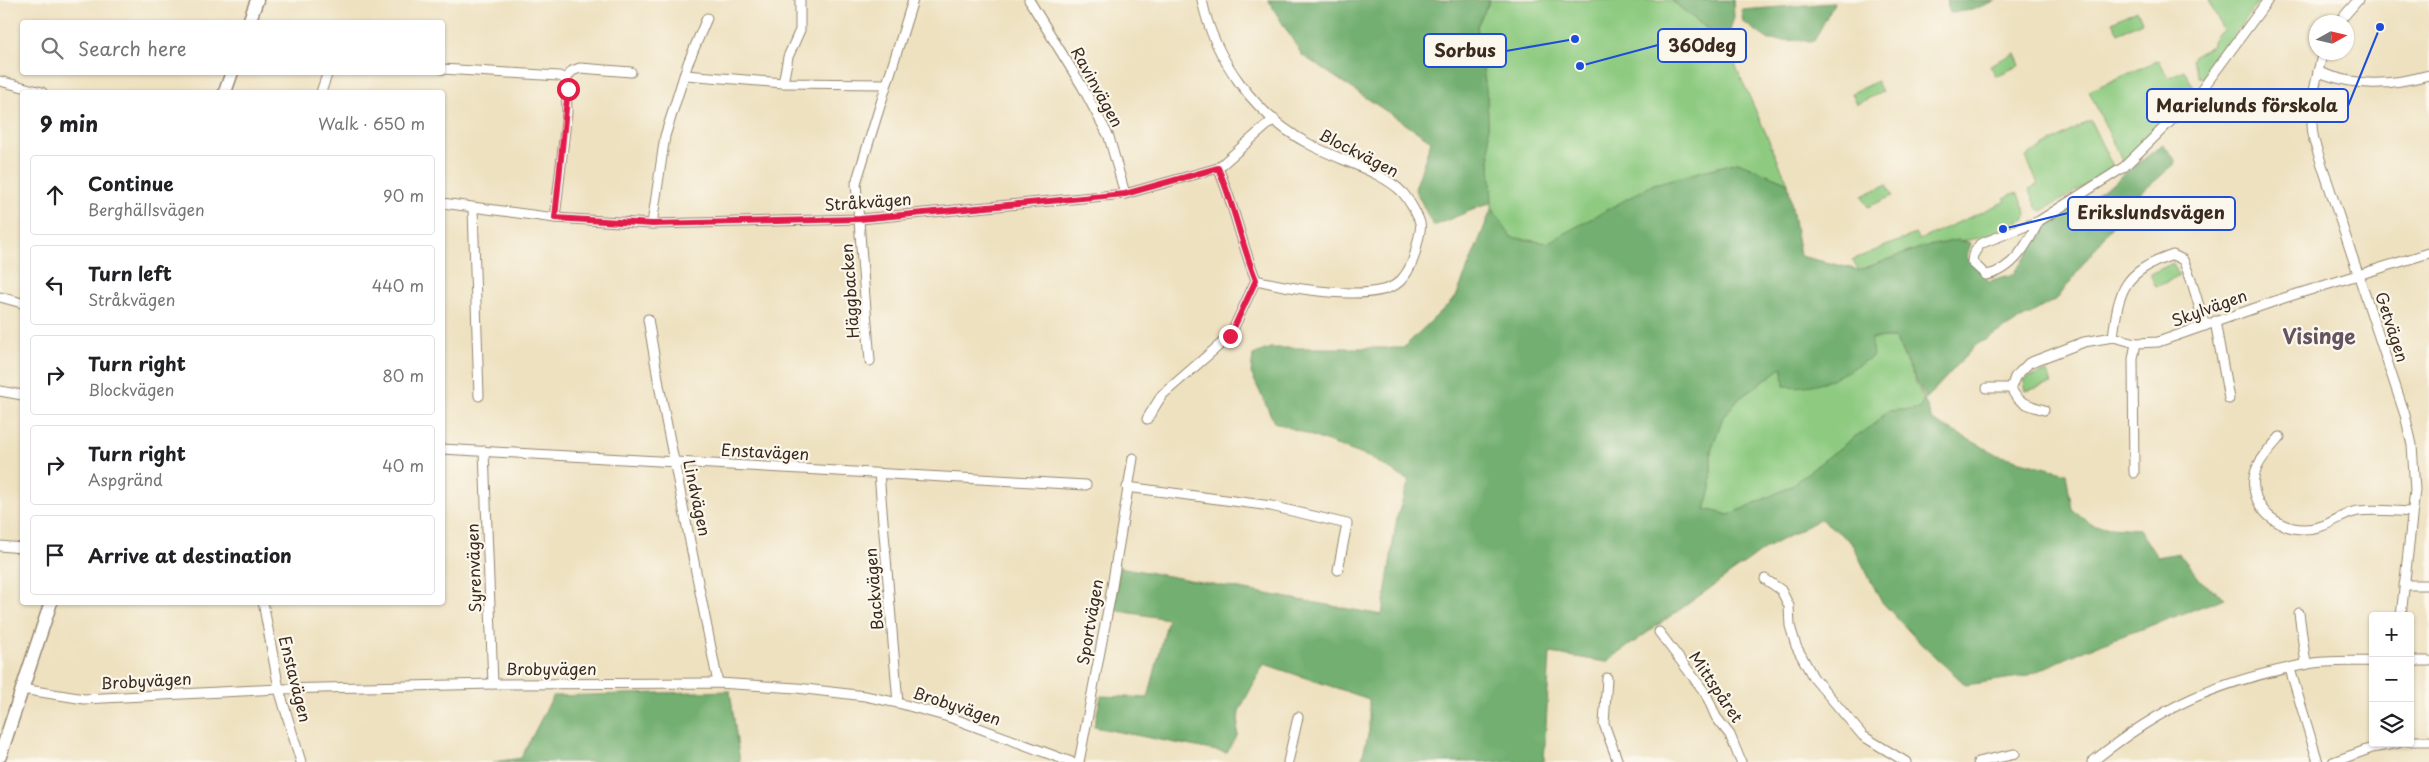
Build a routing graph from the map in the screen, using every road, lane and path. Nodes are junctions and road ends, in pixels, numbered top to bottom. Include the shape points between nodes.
1 (257, 0) edge
2 (800, 0) edge
3 (912, 0) edge
4 (1028, 0) edge
5 (1202, 0) edge
6 (2268, 0) edge
7 (2358, 0) edge
8 (2345, 15) edge
9 (707, 18) dead end
10 (250, 20) edge
11 (2321, 60) edge
12 (445, 70) edge
13 (631, 72) dead end
14 (2318, 72) junction
15 (231, 75) edge
16 (327, 75) edge
17 (686, 75) junction
18 (2429, 75) edge
19 (566, 79) junction
20 (0, 81) edge
21 (783, 83) junction
22 (885, 84) junction
23 (34, 90) edge
24 (226, 90) edge
25 (322, 90) edge
26 (1274, 119) junction
27 (1218, 168) junction
28 (1125, 194) junction
29 (445, 203) edge
30 (473, 208) junction
31 (555, 218) junction
32 (860, 219) junction
33 (2039, 221) junction
34 (652, 224) junction
35 (2429, 253) edge
36 (2359, 275) junction
37 (1256, 280) junction
38 (0, 297) edge
39 (20, 302) edge
40 (648, 319) dead end
41 (2215, 321) junction
42 (2205, 326) junction
43 (2113, 337) junction
44 (2136, 343) junction
45 (870, 361) dead end
46 (1987, 388) dead end
47 (2011, 388) junction
48 (0, 391) edge
49 (20, 395) edge
50 (479, 396) dead end
51 (2229, 399) dead end
52 (2044, 410) dead end
53 (1146, 419) dead end
54 (2280, 437) dead end
55 (445, 449) edge
56 (484, 451) junction
57 (1133, 458) dead end
58 (674, 463) junction
59 (879, 473) junction
60 (2134, 473) dead end
61 (1086, 485) dead end
62 (1127, 487) junction
63 (2411, 512) junction
64 (20, 548) edge
65 (0, 549) edge
66 (1338, 570) dead end
67 (1765, 579) dead end
68 (2404, 585) junction
69 (2429, 586) edge
70 (50, 605) edge
71 (264, 605) edge
72 (2401, 612) edge
73 (2299, 613) dead end
74 (1659, 632) dead end
75 (2369, 661) edge
76 (2414, 661) edge
77 (2429, 661) edge
78 (2306, 664) junction
79 (2290, 668) junction
80 (1608, 678) dead end
81 (493, 684) junction
82 (718, 684) junction
83 (22, 689) junction
84 (279, 689) junction
85 (898, 702) junction
86 (1298, 717) dead end
87 (2414, 741) edge
88 (2429, 741) edge
89 (2377, 747) edge
90 (2015, 754) dead end
91 (0, 756) edge
92 (301, 762) edge
93 (1071, 762) edge
94 (1079, 762) edge
95 (1288, 762) edge
96 (1618, 762) edge
97 (1741, 762) edge
98 (1906, 762) edge
99 (1978, 762) edge
100 (2092, 762) edge
101 (2318, 762) edge
102 (2333, 762) edge

1 - 10 street
2 - 21 street via 800,30 788,57
3 - 22 street, Häggbacken
4 - 28 street, Ravinvägen via 1109,137
5 - 26 street via 1222,53 1246,92
6 - 33 street via 2200,92 2124,168
7 - 8 street
9 - 17 street via 694,46
11 - 14 street, Getvägen
12 - 19 street
13 - 19 street via 580,68 572,71
14 - 18 street via 2339,80 2388,84
14 - 36 street, Getvägen via 2312,109 2313,136
15 - 24 street
16 - 25 street
17 - 21 street
17 - 34 street via 665,136
19 - 31 street via 567,112
20 - 23 street
21 - 22 street
22 - 32 street, Häggbacken via 856,183
26 - 27 street, Stråkvägen
26 - 37 street, Blockvägen via 1308,144 1372,173 1403,193 1420,223 1415,255 1402,281 1381,291 1347,294 1285,287
27 - 28 street, Stråkvägen
27 - 37 street via 1231,198 1244,251
28 - 32 street, Stråkvägen
29 - 30 street, Stråkvägen
30 - 31 street, Stråkvägen
30 - 50 street
31 - 34 street, Stråkvägen
32 - 34 street, Stråkvägen
32 - 45 street, Häggbacken
33 - 33 street via 1980,244 1972,262 1986,275 1997,274 2027,245
35 - 36 street, Skylvägen
36 - 41 street, Skylvägen
36 - 63 street, Getvägen via 2412,445 2416,490
37 - 53 street via 1230,336 1162,395
38 - 39 street
40 - 58 street, Lindvägen
41 - 42 street, Skylvägen
41 - 51 street
42 - 43 street via 2192,279 2183,260 2174,255 2159,260 2128,280 2119,297
42 - 44 street, Skylvägen via 2158,342
43 - 44 street, Skylvägen
43 - 47 street, Skylvägen via 2084,342 2029,363 2015,377
44 - 60 street via 2133,359
46 - 47 street
47 - 52 street via 2021,402
48 - 49 street
54 - 63 street via 2255,468 2253,488 2258,505 2270,519 2302,530 2356,512
55 - 56 street, Enstavägen
56 - 58 street, Enstavägen
56 - 81 street, Syrenvägen
57 - 62 street, Sportvägen
58 - 59 street, Enstavägen
58 - 82 street, Lindvägen
59 - 61 street, Enstavägen
59 - 85 street, Backvägen
62 - 66 street via 1264,505 1347,524
62 - 94 street, Sportvägen via 1110,599
63 - 68 street, Getvägen
64 - 65 street
67 - 98 street via 1781,590 1789,606 1796,646 1813,676 1863,736
68 - 69 street
68 - 72 street, Getvägen
70 - 83 street
71 - 84 street, Enstavägen
73 - 78 street
74 - 97 street, Mittspåret via 1706,694 1716,717 1730,735
75 - 78 street
76 - 77 street
78 - 79 street
79 - 100 street via 2232,681 2191,697 2128,733
79 - 101 street
80 - 96 street via 1604,724
81 - 82 street, Brobyvägen
81 - 84 street, Brobyvägen
82 - 85 street, Brobyvägen via 797,688
83 - 84 street, Brobyvägen via 84,699
83 - 91 street
84 - 92 street, Enstavägen
85 - 93 street, Brobyvägen via 952,718
86 - 95 street
87 - 88 street
89 - 102 street
90 - 99 street

